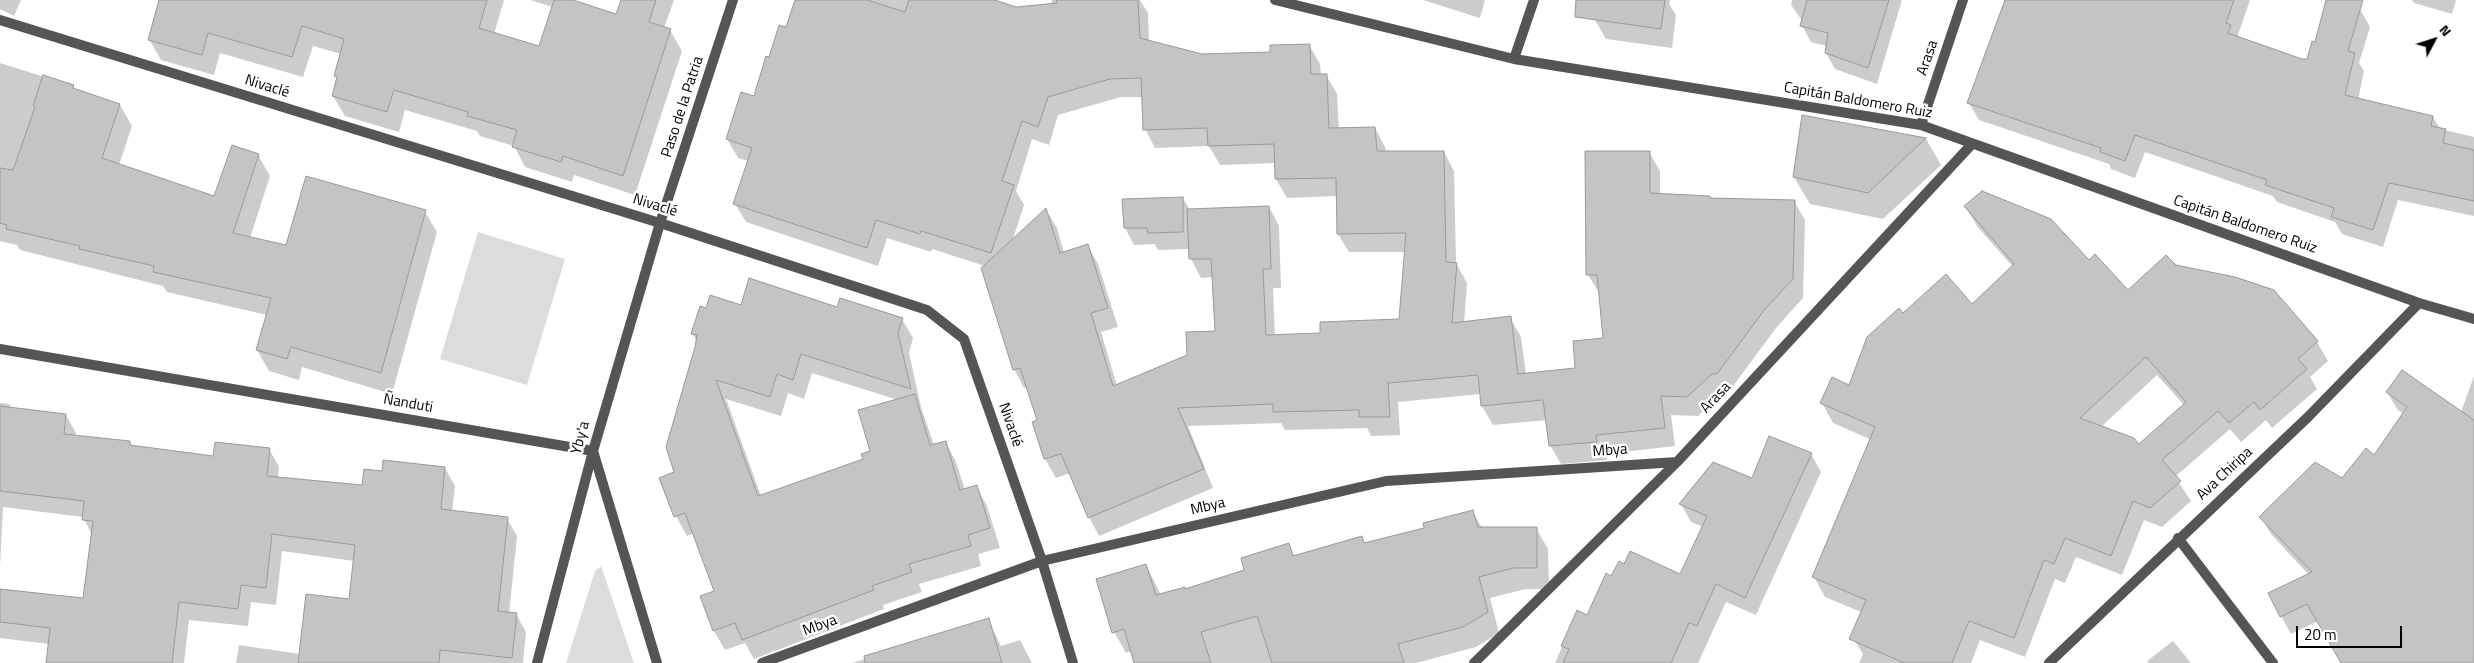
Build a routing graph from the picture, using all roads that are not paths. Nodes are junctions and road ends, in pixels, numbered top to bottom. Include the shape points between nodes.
1 (733, 0) edge
2 (1275, 0) edge
3 (1534, 0) edge
4 (1963, 0) edge
5 (0, 20) edge
6 (1514, 58) junction
7 (1921, 125) junction
8 (1972, 144) junction
9 (660, 223) junction
10 (2419, 303) junction
11 (2474, 319) edge
12 (0, 349) edge
13 (593, 451) junction
14 (1677, 462) junction
15 (2178, 538) junction
16 (1042, 561) junction
17 (537, 663) edge
18 (657, 663) edge
19 (762, 663) edge
20 (1073, 663) edge
21 (1474, 663) edge
22 (2049, 663) edge
23 (2273, 663) edge

1 - 9 street, Paso de la Patria
2 - 6 street, Capitán Baldomero Ruiz
3 - 6 street
4 - 7 street, Arasa
5 - 9 street, Nivaclé
6 - 7 street, Capitán Baldomero Ruiz
7 - 8 street, Capitán Baldomero Ruiz
8 - 10 street, Capitán Baldomero Ruiz
8 - 14 street, Arasa
9 - 13 street, Yby'a
9 - 16 street, Nivaclé via 928,310 964,339
10 - 11 street, Capitán Baldomero Ruiz
10 - 15 street, Ava Chiripa via 2308,416
12 - 13 street, Ñanduti
13 - 17 street, Yby'a
13 - 18 street
14 - 16 street, Mbya via 1386,481
14 - 21 street, Arasa
15 - 22 street, Ava Chiripa
15 - 23 street
16 - 19 street, Mbya
16 - 20 street, Nivaclé

